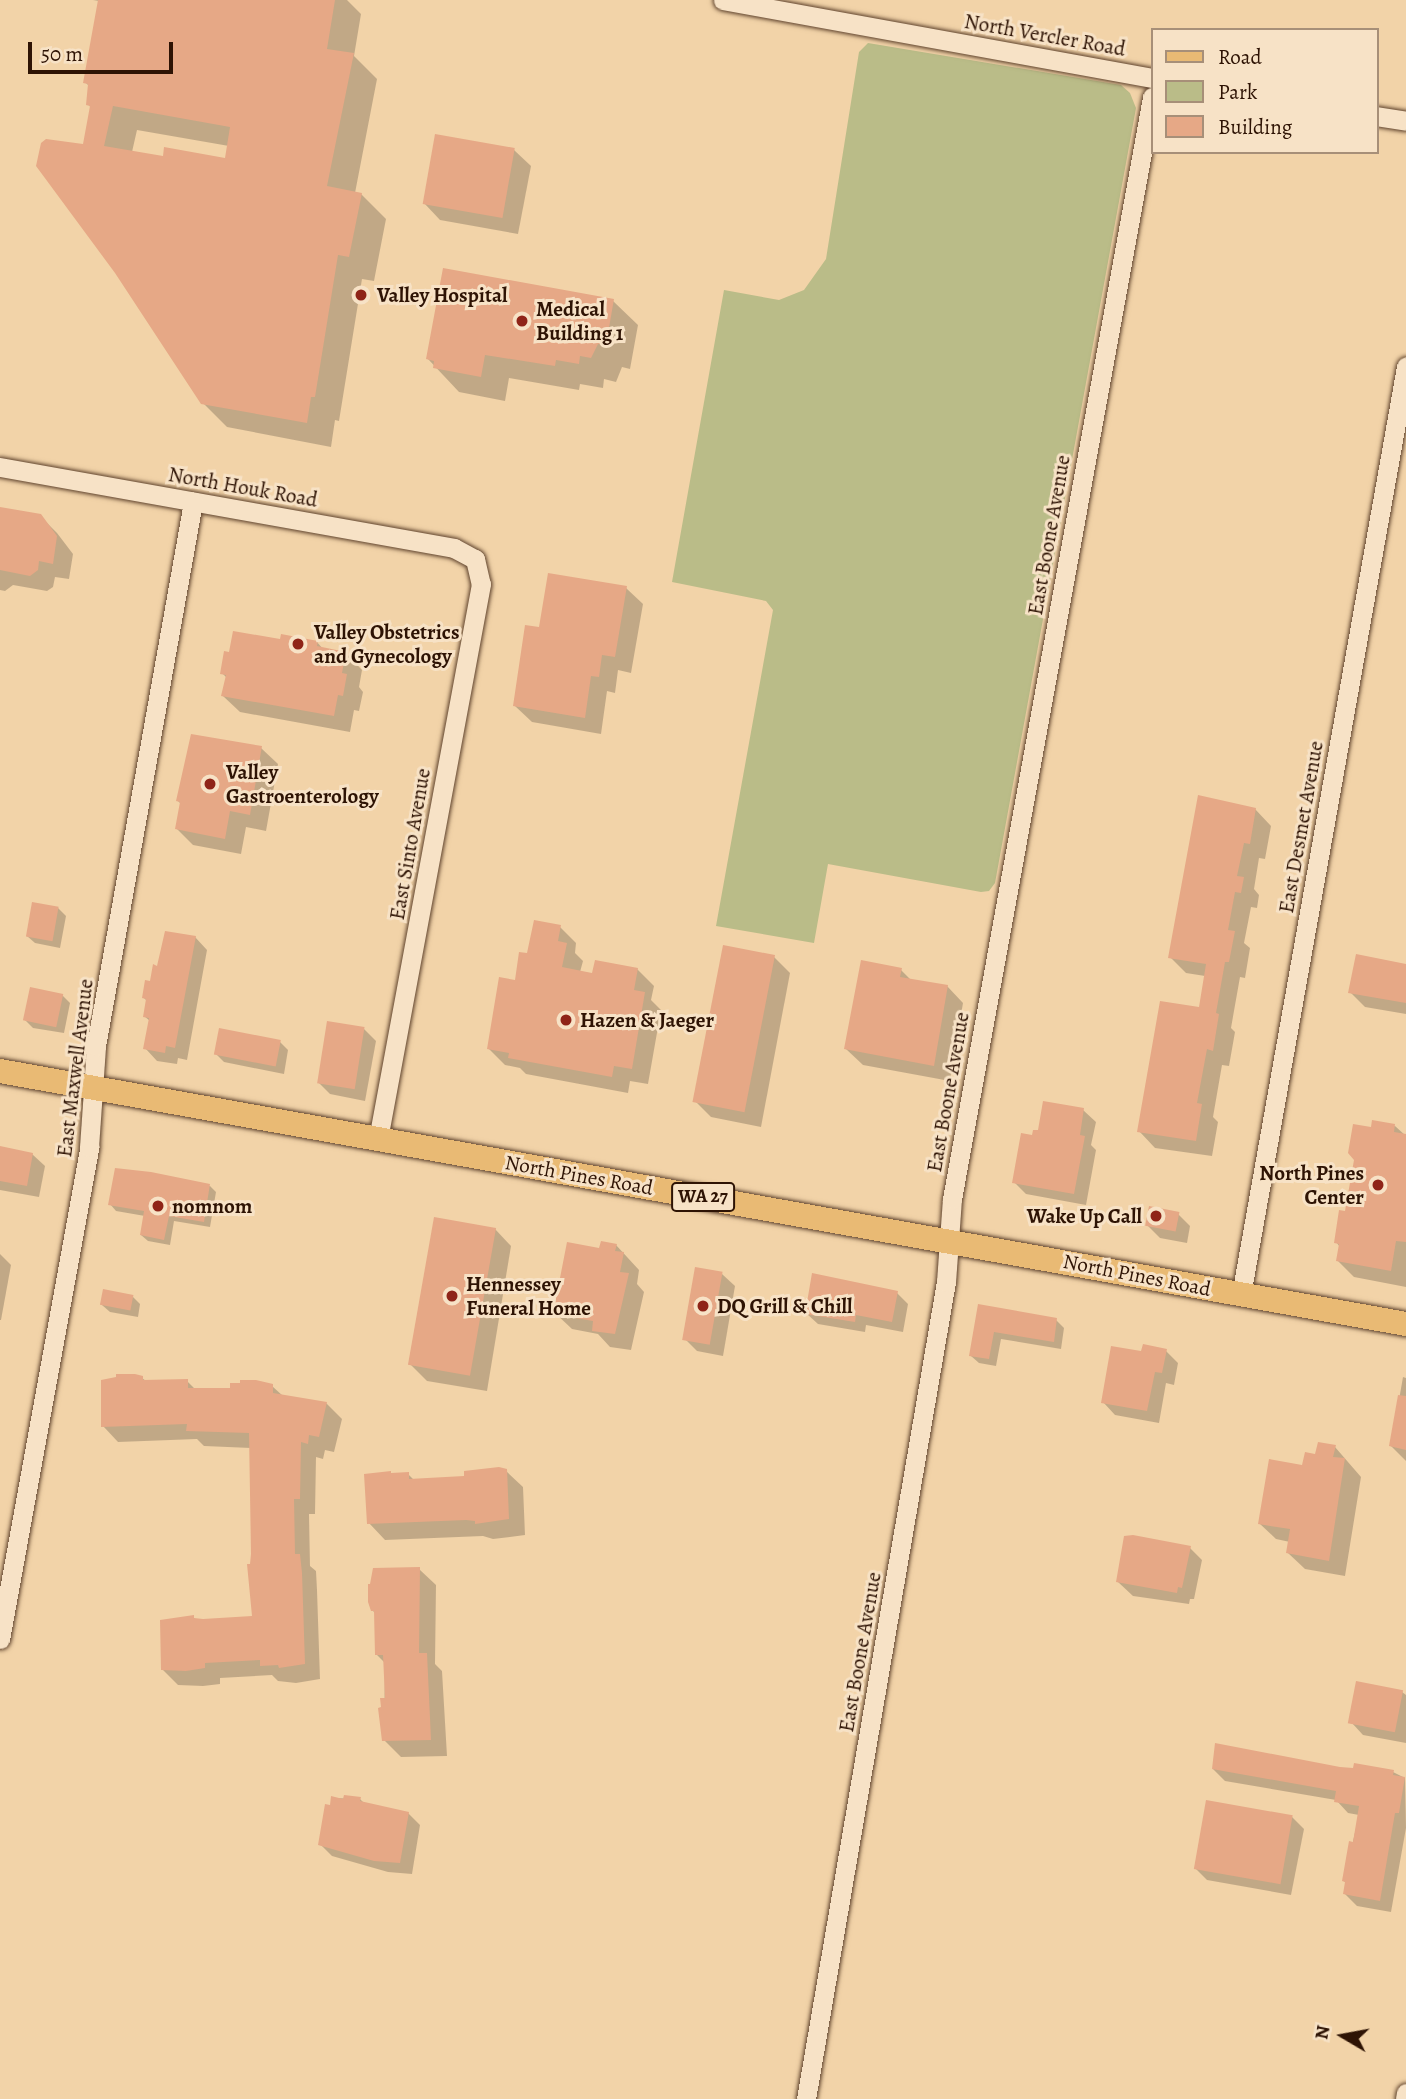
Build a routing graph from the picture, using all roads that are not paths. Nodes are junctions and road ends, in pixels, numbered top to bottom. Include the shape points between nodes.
1 (723, 0) edge
2 (1150, 78) edge
3 (1150, 108) edge
4 (1378, 116) edge
5 (1406, 121) edge
6 (1406, 367) edge
7 (0, 467) edge
8 (193, 502) junction
9 (475, 559) joint
10 (0, 1071) edge
11 (94, 1088) junction
12 (378, 1139) junction
13 (948, 1240) junction
14 (1241, 1295) junction
15 (1406, 1324) edge
16 (0, 1639) edge
17 (1406, 2093) edge
18 (806, 2099) edge
19 (1405, 2099) edge

1 - 2 street, North Vercler Road
3 - 13 street, East Boone Avenue via 956,1174
4 - 5 street
6 - 14 street, East Desmet Avenue
7 - 8 street, North Houk Road
8 - 9 street, North Houk Road via 454,548
8 - 11 street, East Maxwell Avenue via 96,1046
9 - 12 street, East Sinto Avenue via 481,584
10 - 11 main road, North Pines Road / WA 27
11 - 12 main road, North Pines Road / WA 27
11 - 16 street, East Maxwell Avenue via 89,1147
12 - 13 main road, North Pines Road / WA 27
13 - 14 main road, North Pines Road / WA 27
13 - 18 street, East Boone Avenue via 946,1282
14 - 15 main road, North Pines Road / WA 27
17 - 19 street

